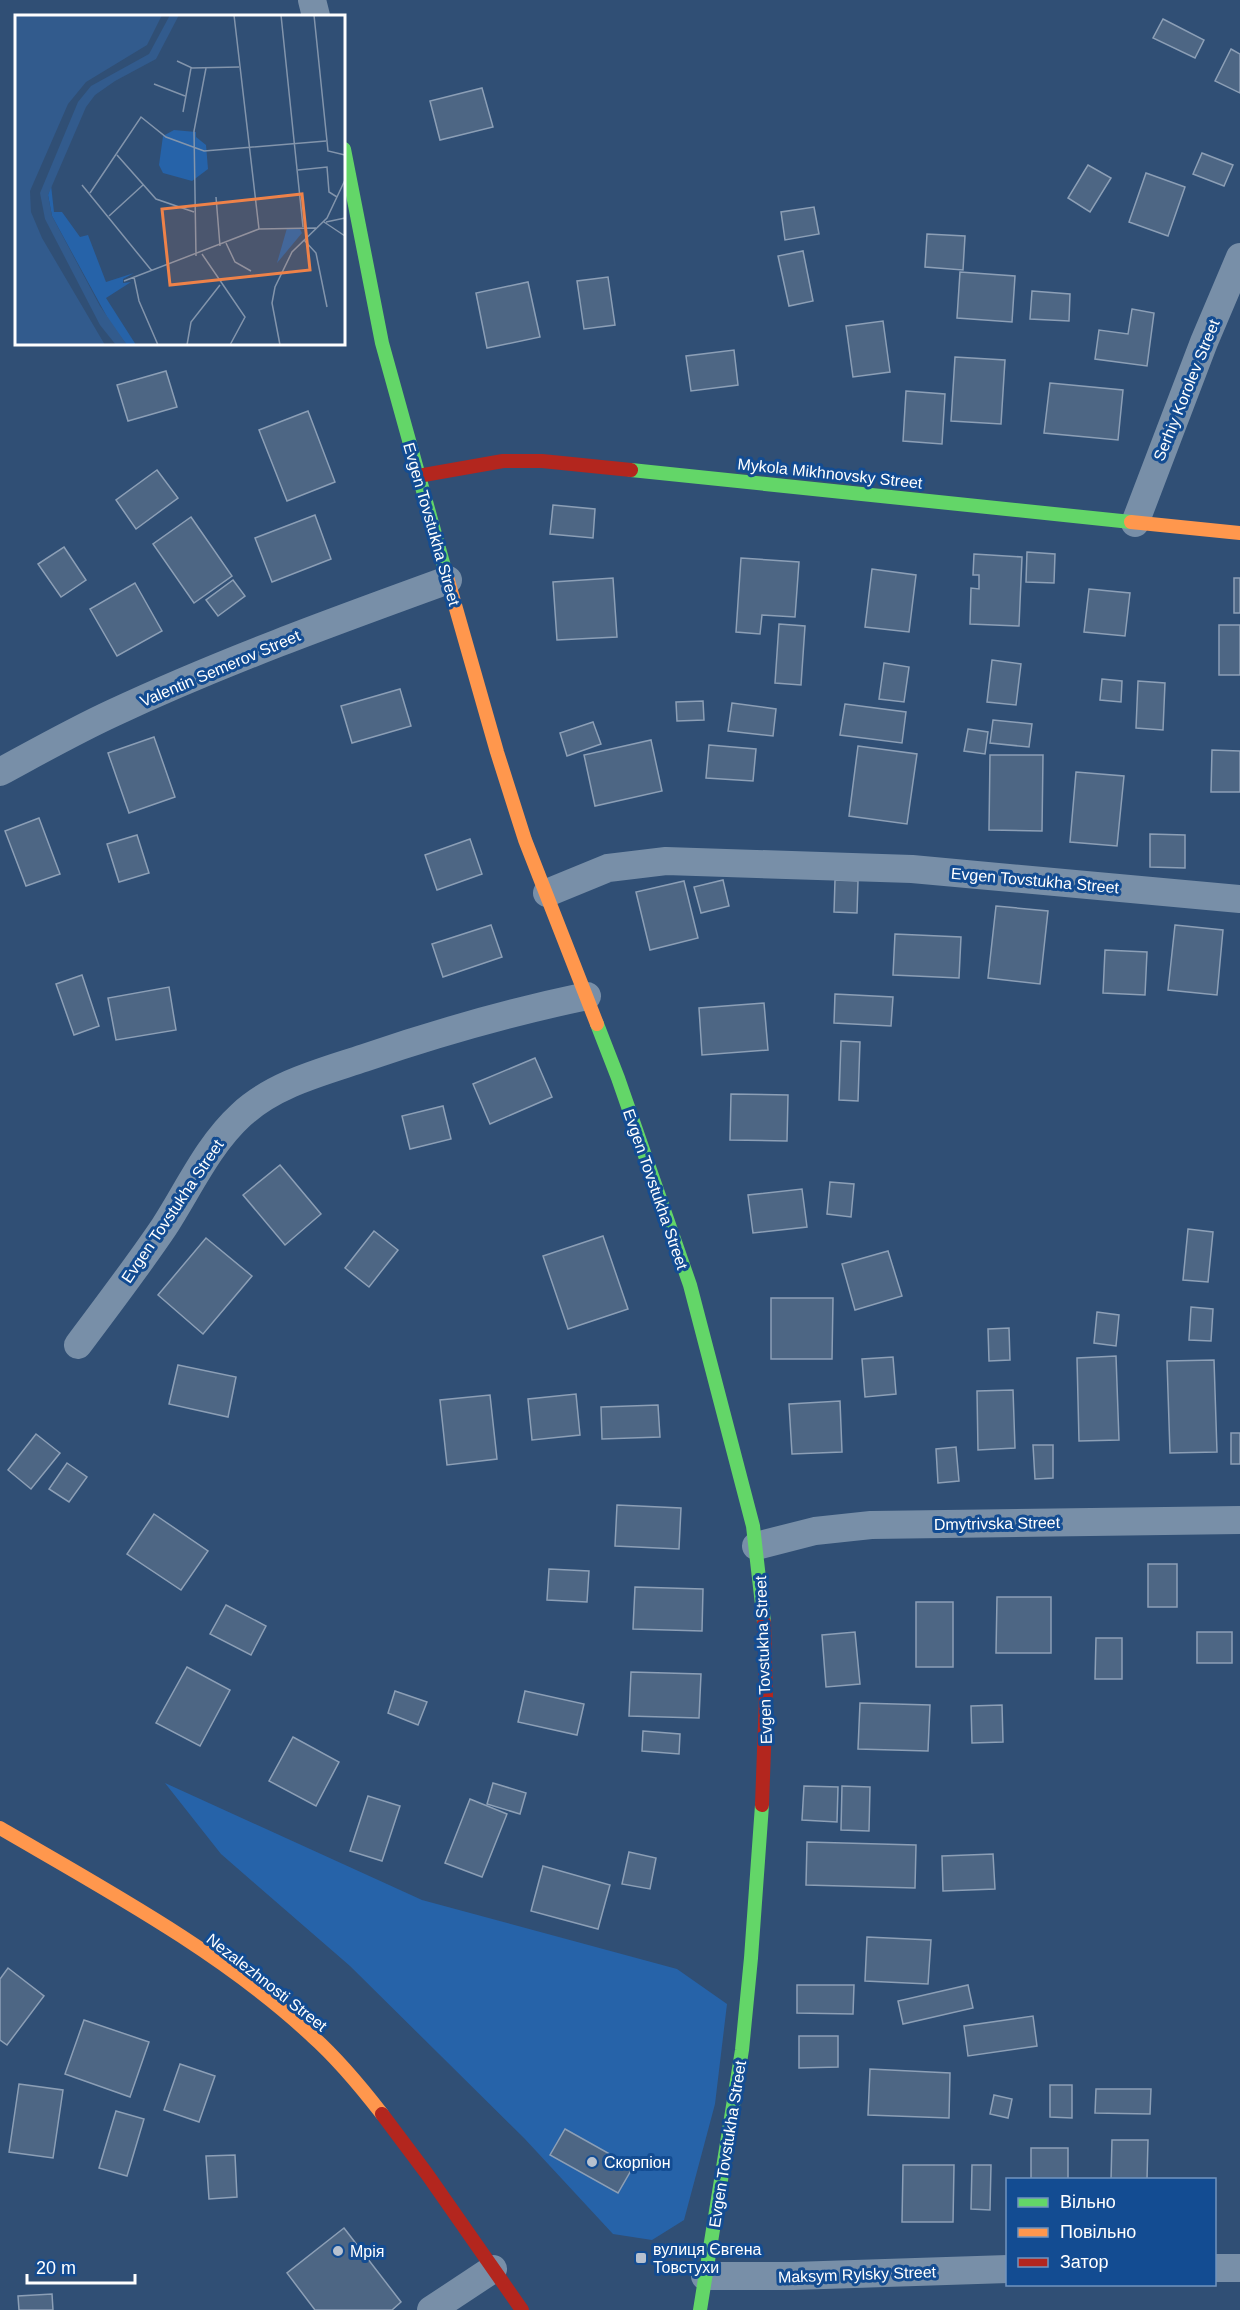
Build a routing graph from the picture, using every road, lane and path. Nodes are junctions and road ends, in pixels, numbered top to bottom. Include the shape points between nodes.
1 (312, 0) edge
2 (316, 15) edge
3 (345, 154) edge
4 (1240, 257) edge
5 (418, 476) junction
6 (1135, 524) junction
7 (1240, 533) edge
8 (448, 580) junction
9 (0, 772) edge
10 (547, 892) junction
11 (1240, 899) edge
12 (587, 996) junction
13 (78, 1345) dead end
14 (1240, 1520) edge
15 (756, 1546) junction
16 (0, 1828) edge
17 (1216, 2268) edge
18 (1240, 2268) edge
19 (493, 2269) junction
20 (1006, 2269) edge
21 (705, 2276) junction
22 (431, 2310) edge
23 (522, 2310) edge
24 (700, 2310) edge

1 - 2 street
3 - 5 street, Evgen Tovstukha Street via 382,343
4 - 6 street, Serhiy Korolev Street
5 - 6 street, Mykola Mikhnovsky Street via 503,460 542,461
5 - 8 street, Evgen Tovstukha Street
6 - 7 street, Mykola Mikhnovsky Street
8 - 9 street, Valentin Semerov Street via 196,677 104,717
8 - 10 street, Evgen Tovstukha Street via 525,840
10 - 11 street, Evgen Tovstukha Street via 608,868 666,861 912,868
10 - 12 street, Evgen Tovstukha Street
12 - 13 street, Evgen Tovstukha Street via 509,1013 424,1038 309,1077 252,1106 211,1150 163,1227
12 - 15 street, Evgen Tovstukha Street via 690,1285
14 - 15 street, Dmytrivska Street via 872,1525 815,1531
15 - 21 street, Evgen Tovstukha Street via 764,1609 767,1707 763,1802 742,2050
16 - 19 street, Nezalezhnosti Street via 199,1949 321,2044 379,2109
17 - 18 street
19 - 22 street
19 - 23 street, Nezalezhnosti Street
20 - 21 street, Maksym Rylsky Street
21 - 24 street, Evgen Tovstukha Street

